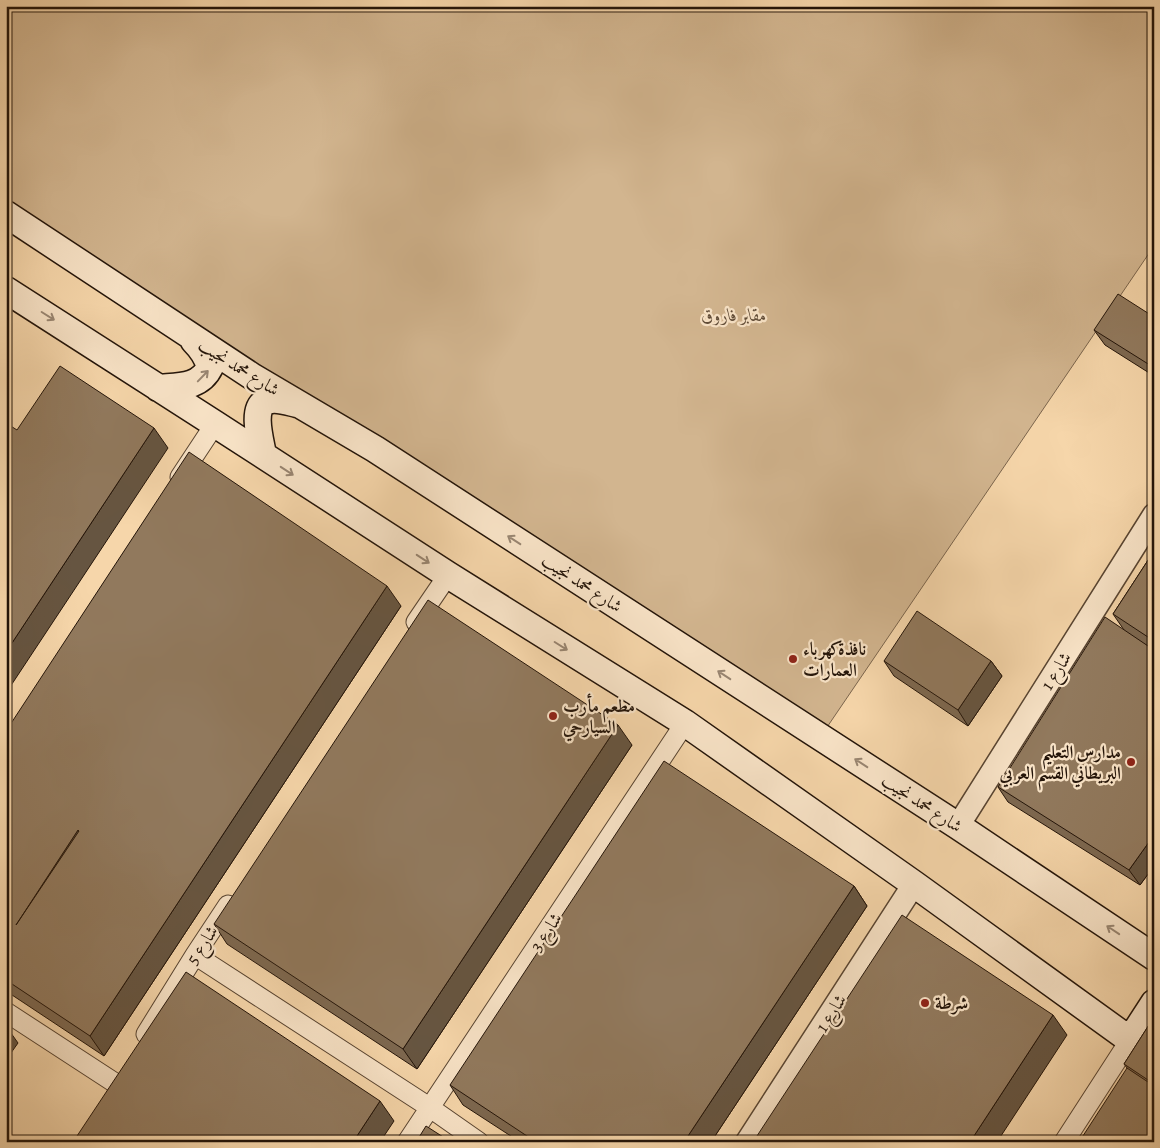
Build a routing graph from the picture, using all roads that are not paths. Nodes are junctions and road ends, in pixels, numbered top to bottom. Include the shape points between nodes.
1 (6, 214) edge
2 (6, 290) edge
3 (183, 331) junction
4 (158, 388) junction
5 (297, 404) junction
6 (215, 424) junction
7 (263, 455) junction
8 (171, 490) edge
9 (1154, 515) edge
10 (448, 575) junction
11 (409, 633) edge
12 (685, 723) junction
13 (958, 826) junction
14 (914, 884) junction
15 (239, 889) edge
16 (195, 955) junction
17 (1154, 957) edge
18 (1154, 1003) edge
19 (6, 1012) edge
20 (1130, 1040) junction
21 (135, 1051) edge
22 (125, 1067) edge
23 (429, 1107) junction
24 (407, 1142) edge
25 (479, 1142) edge
26 (747, 1142) edge
27 (1064, 1142) edge

1 - 3 main road, شارع محمد نجيب
2 -> 4 main road
4 -> 3 main road via 194,383 207,374 210,367 204,352
3 - 5 main road, شارع محمد نجيب
4 - 6 main road
5 - 7 main road via 274,400 265,401 260,406 257,420
13 -> 5 main road, شارع محمد نجيب via 383,455
6 - 7 main road
6 - 8 street
7 -> 10 main road
9 - 13 street, شارع 1
10 - 11 street
10 -> 12 main road
12 - 14 main road
12 - 23 street, شارع 3
17 -> 13 main road, شارع محمد نجيب
14 - 20 main road
14 - 26 street, شارع 1
15 - 16 street, شارع 5
16 - 21 street, شارع 5
16 - 23 street
18 - 20 main road
19 - 22 street via 110,1090
20 - 27 street
23 - 24 street, شارع 3
23 - 25 street

